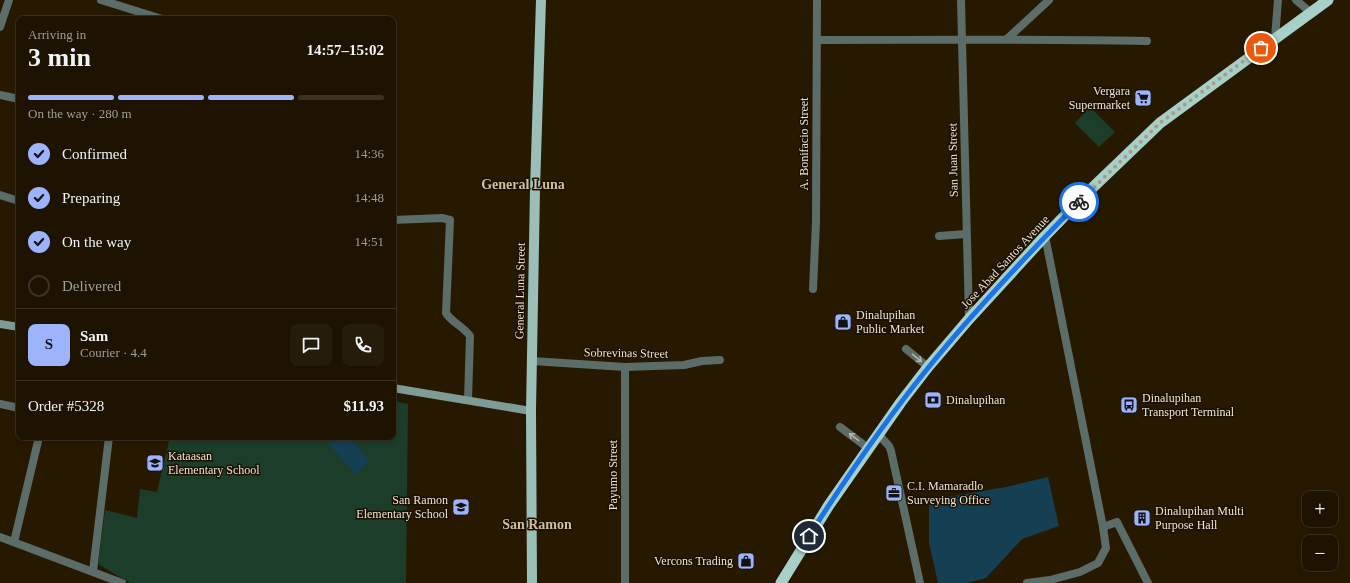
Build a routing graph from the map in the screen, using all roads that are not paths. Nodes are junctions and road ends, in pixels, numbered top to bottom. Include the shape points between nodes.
1 (9, 0) edge
2 (101, 0) edge
3 (541, 0) edge
4 (817, 0) edge
5 (961, 0) edge
6 (1049, 0) edge
7 (1278, 0) edge
8 (1296, 0) edge
9 (1328, 0) edge
10 (1310, 12) junction
11 (152, 16) edge
12 (0, 27) edge
13 (1275, 38) junction
14 (1007, 39) junction
15 (817, 40) junction
16 (962, 40) junction
17 (1147, 41) dead end
18 (0, 95) edge
19 (16, 98) edge
20 (0, 195) edge
21 (16, 200) edge
22 (396, 220) edge
23 (966, 234) junction
24 (939, 236) dead end
25 (1045, 236) junction
26 (813, 289) dead end
27 (969, 320) junction
28 (0, 324) edge
29 (16, 327) edge
30 (906, 349) dead end
31 (720, 360) dead end
32 (532, 362) junction
33 (625, 367) junction
34 (928, 367) junction
35 (396, 388) edge
36 (468, 400) junction
37 (0, 404) edge
38 (16, 407) edge
39 (531, 411) junction
40 (840, 427) dead end
41 (878, 434) junction
42 (38, 440) edge
43 (109, 440) edge
44 (868, 448) junction
45 (1103, 527) junction
46 (0, 537) edge
47 (14, 542) junction
48 (93, 571) junction
49 (122, 583) edge
50 (532, 583) edge
51 (625, 583) edge
52 (781, 583) edge
53 (920, 583) edge
54 (1027, 583) edge
55 (1148, 583) edge

1 - 12 street
2 - 11 street
3 - 32 main road, General Luna Street
4 - 15 street, A. Bonifacio Street
5 - 16 street, San Juan Street
6 - 14 street
7 - 13 street
8 - 10 street
9 - 10 highway, Jose Abad Santos Avenue
10 - 13 highway, Jose Abad Santos Avenue
13 - 25 highway, Jose Abad Santos Avenue via 1160,123
14 - 16 street
14 - 17 street
15 - 16 street
15 - 26 street, A. Bonifacio Street
16 - 23 street, San Juan Street
18 - 19 street
20 - 21 street
22 - 36 street via 450,220 446,313 448,318 465,329 470,336
23 - 24 street
23 - 27 street, San Juan Street
25 - 27 highway, Jose Abad Santos Avenue
25 - 45 street
27 - 34 highway, Jose Abad Santos Avenue
28 - 29 main road
30 -> 34 street
31 - 33 street, Sobrevinas Street via 684,365
32 - 33 street, Sobrevinas Street
32 - 39 main road, General Luna Street
33 - 51 street, Payumo Street
34 - 41 highway, Jose Abad Santos Avenue
35 - 36 main road
36 - 39 main road
37 - 38 street
39 - 50 main road, General Luna Street
44 -> 40 street
41 - 44 highway, Jose Abad Santos Avenue
41 - 53 street via 891,451
42 - 47 street
43 - 48 street
44 - 52 highway, Jose Abad Santos Avenue
45 - 54 street via 1106,548 1098,563 1080,572
45 - 55 street via 1117,522
46 - 47 street
47 - 48 street
48 - 49 street

